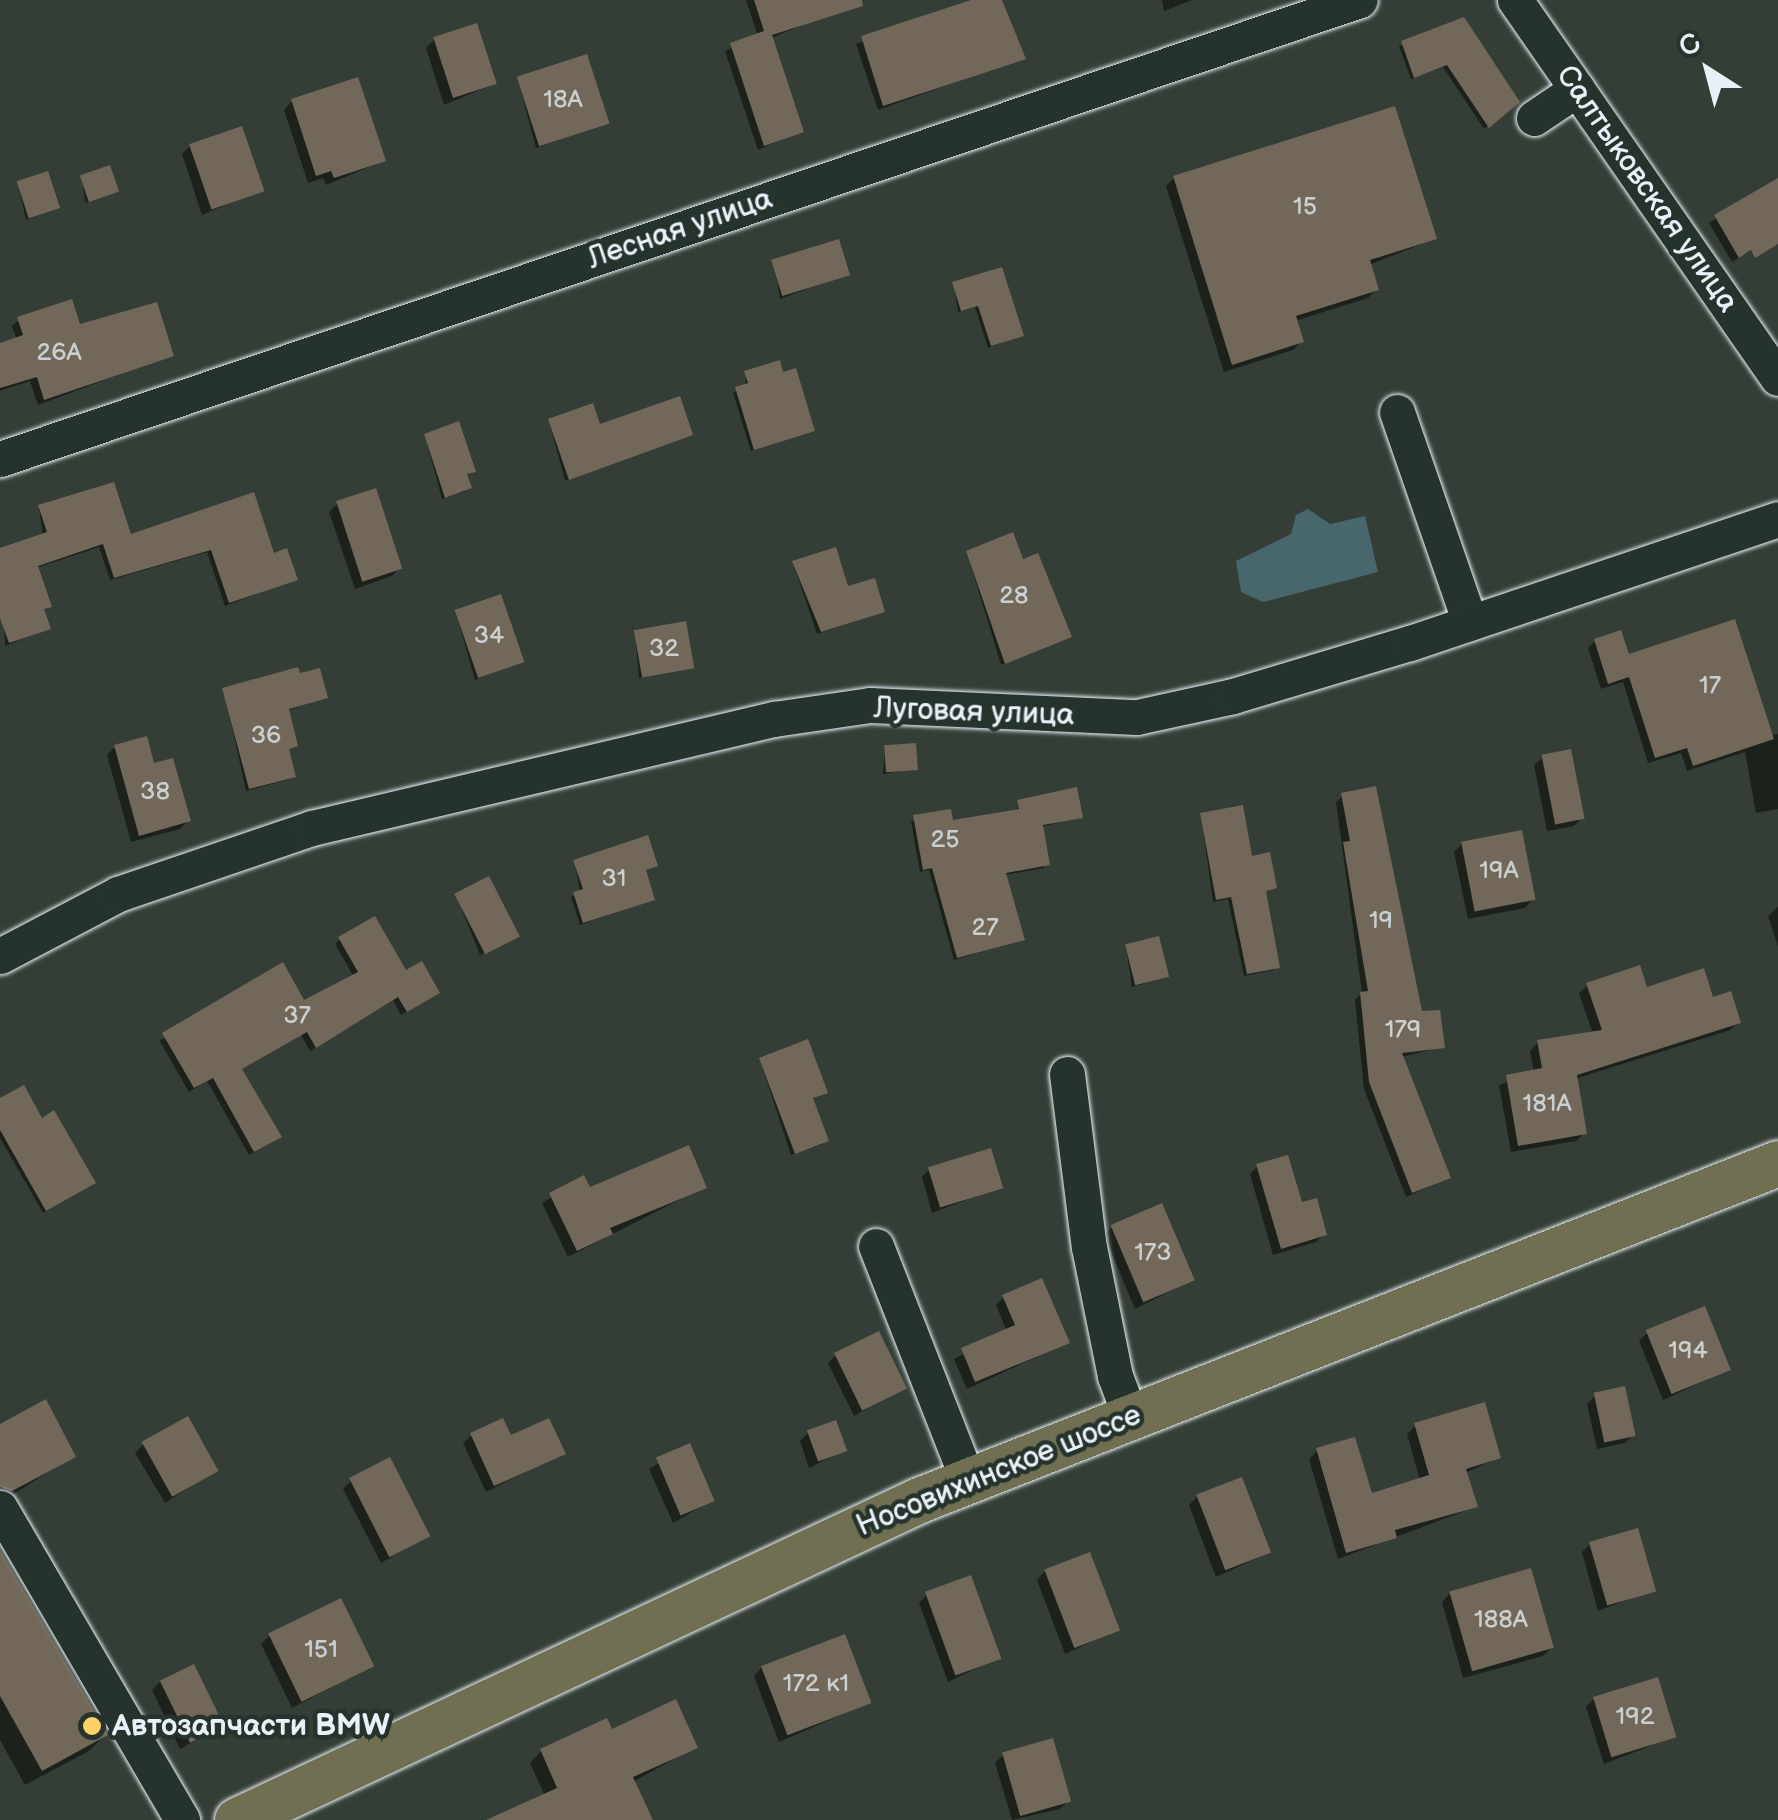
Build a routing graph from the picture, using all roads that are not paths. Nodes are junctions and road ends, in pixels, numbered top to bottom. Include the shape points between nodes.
1 (1360, 0) edge
2 (1515, 0) edge
3 (1577, 89) junction
4 (1534, 118) dead end
5 (1778, 378) edge
6 (1397, 412) dead end
7 (0, 459) edge
8 (1778, 519) edge
9 (1470, 622) junction
10 (0, 956) edge
11 (1067, 1074) dead end
12 (1778, 1163) edge
13 (876, 1246) dead end
14 (1130, 1416) junction
15 (968, 1481) junction
16 (0, 1508) edge
17 (182, 1820) edge
18 (237, 1820) edge

1 - 7 street, Лесная улица
2 - 3 street, Салтыковская улица
3 - 4 street
3 - 5 street, Салтыковская улица
6 - 9 street
8 - 9 street, Луговая улица
9 - 10 street, Луговая улица via 1233,696 1136,717 870,705 774,719 207,858 118,894
11 - 14 street via 1089,1246
12 - 14 main road, Носовихинское шоссе via 1631,1226
13 - 15 street
14 - 15 main road, Носовихинское шоссе
15 - 18 main road, Носовихинское шоссе
16 - 17 street

